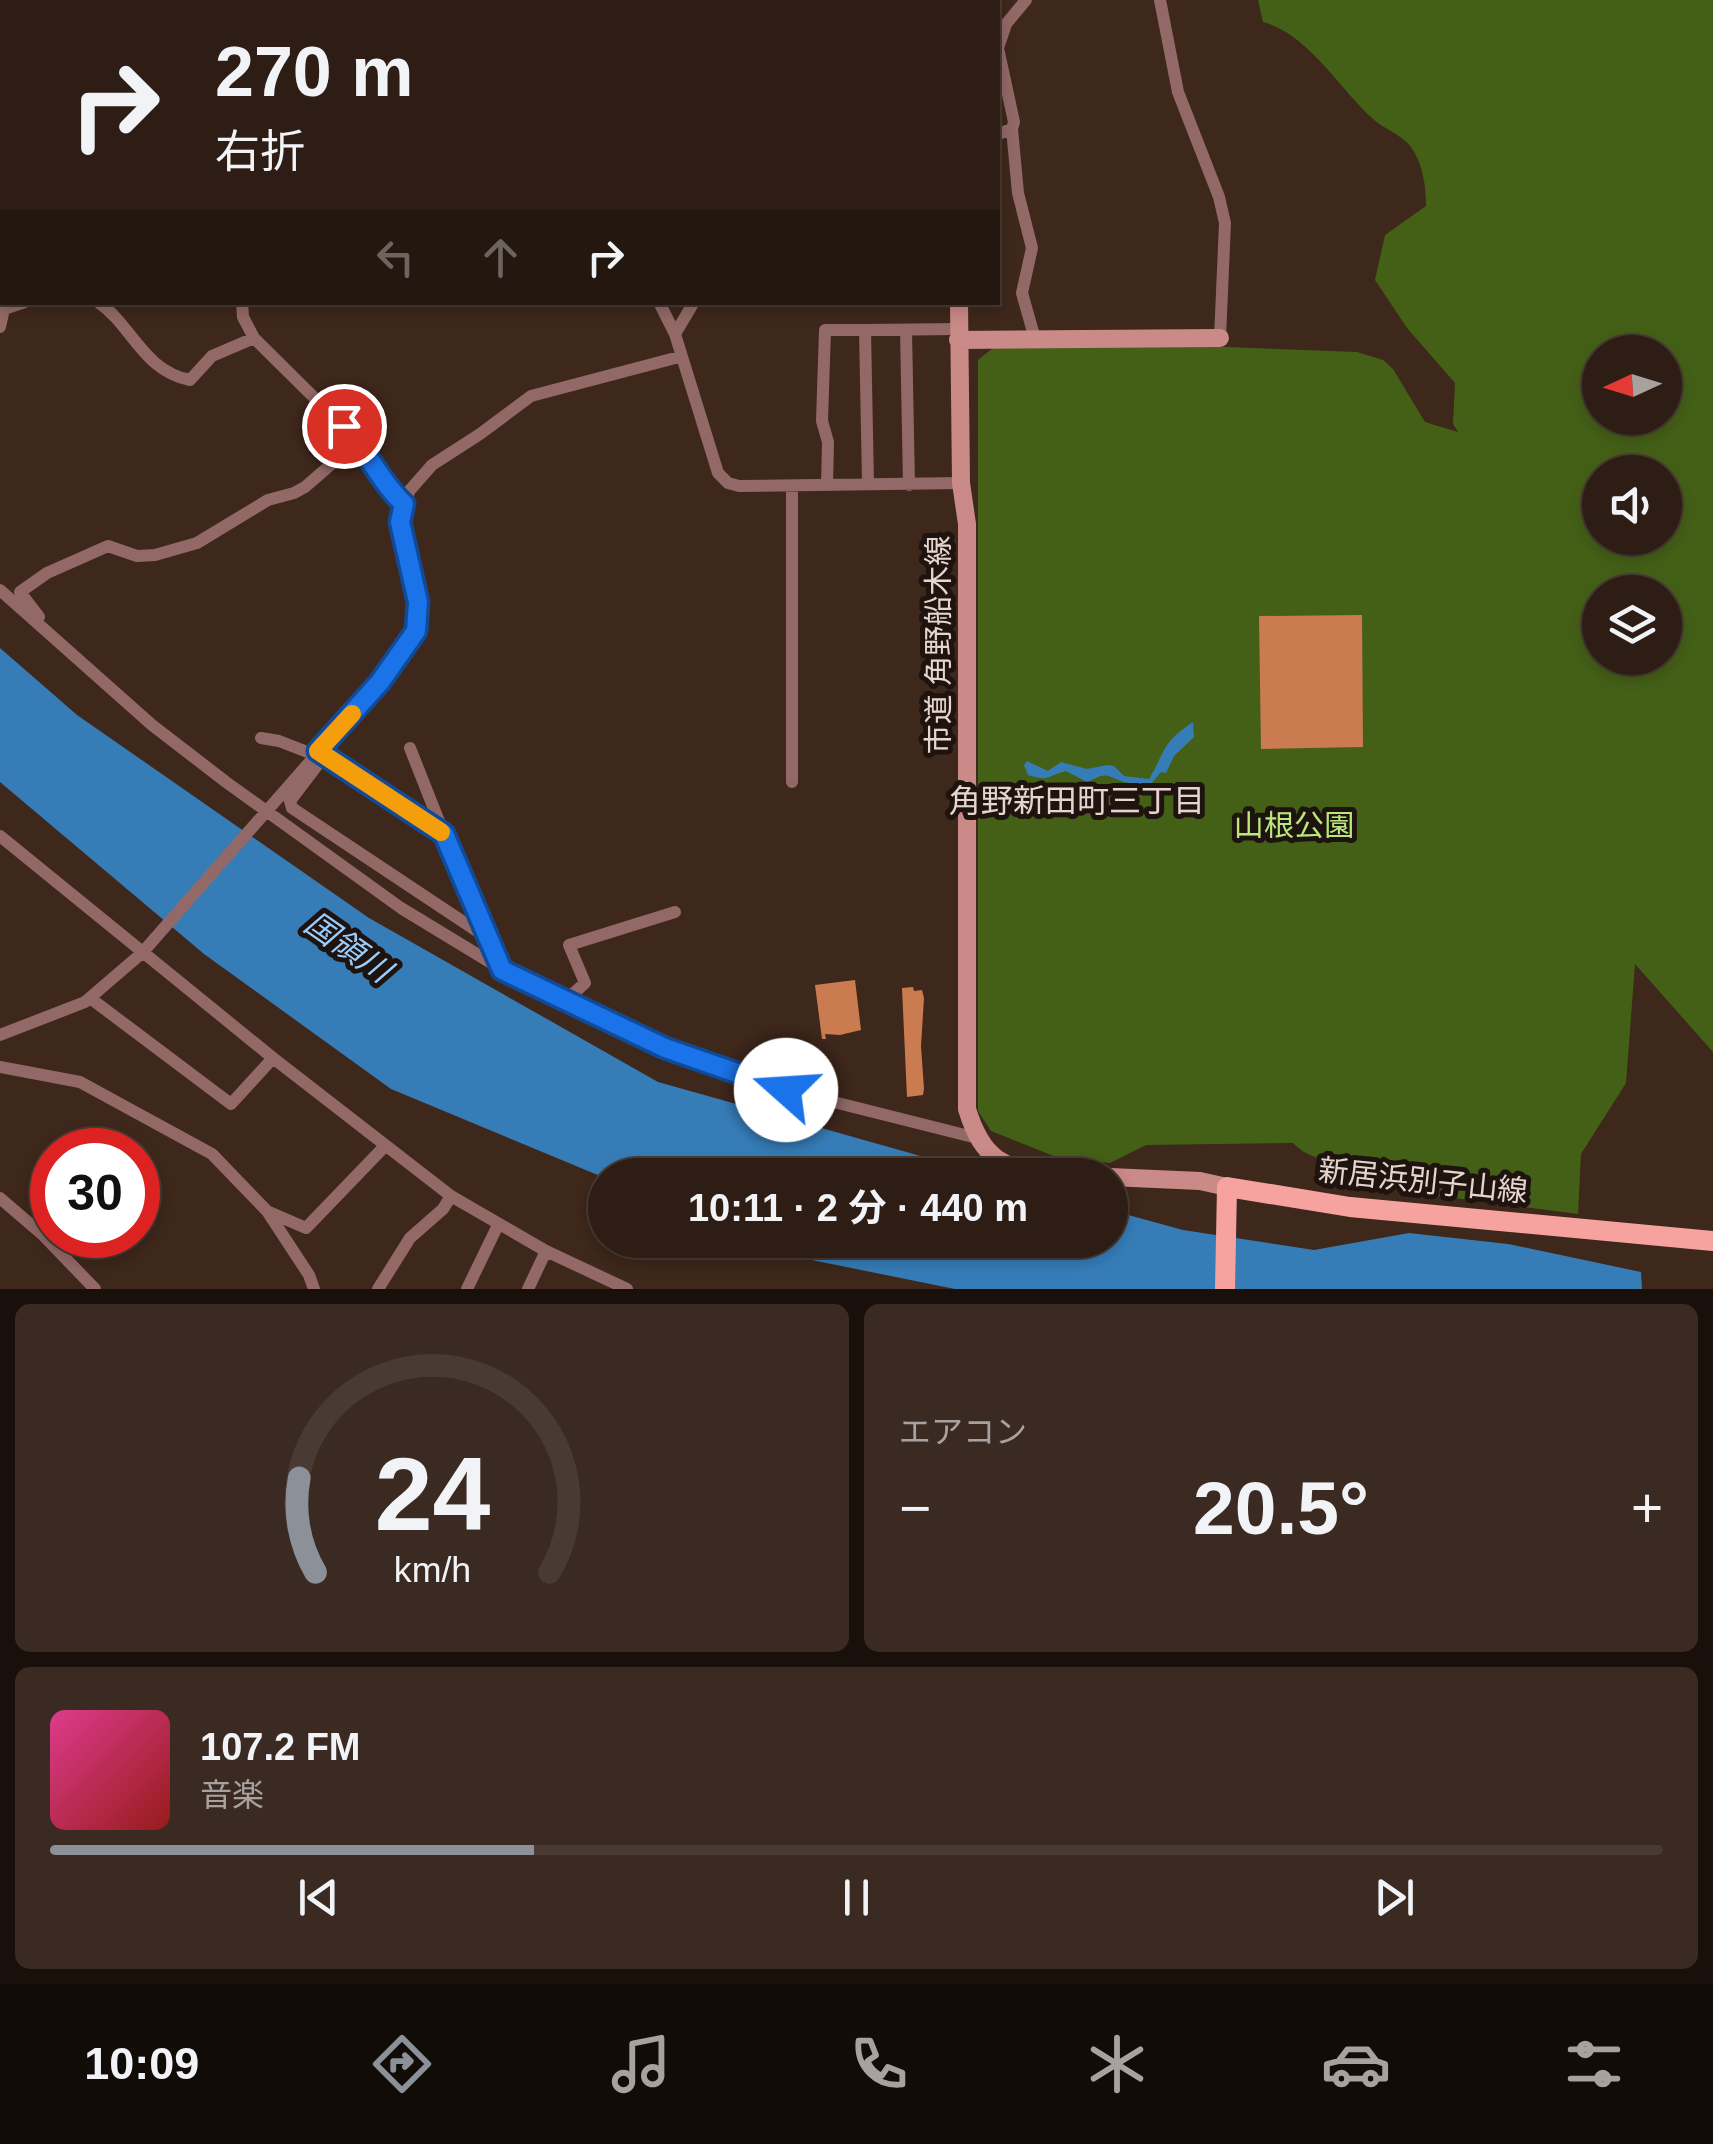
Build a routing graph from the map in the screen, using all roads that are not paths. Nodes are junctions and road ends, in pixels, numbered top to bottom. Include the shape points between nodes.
1 (1026, 0) edge
2 (1160, 0) edge
3 (1000, 42) edge
4 (1000, 57) edge
5 (1012, 129) junction
6 (1000, 133) edge
7 (16, 305) edge
8 (102, 305) edge
9 (242, 305) edge
10 (660, 305) edge
11 (693, 305) edge
12 (959, 305) edge
13 (0, 327) edge
14 (865, 330) junction
15 (906, 330) junction
16 (674, 334) junction
17 (958, 335) junction
18 (254, 338) junction
19 (1220, 338) joint
20 (1035, 340) junction
21 (679, 357) junction
22 (358, 441) junction
23 (868, 484) junction
24 (961, 484) junction
25 (827, 485) junction
26 (909, 485) junction
27 (792, 486) junction
28 (404, 504) junction
29 (0, 590) edge
30 (44, 629) junction
31 (261, 738) dead end
32 (410, 748) dead end
33 (320, 754) junction
34 (792, 782) dead end
35 (261, 814) junction
36 (444, 834) junction
37 (0, 836) edge
38 (675, 912) dead end
39 (489, 938) junction
40 (145, 949) junction
41 (502, 970) junction
42 (90, 998) junction
43 (565, 1000) junction
44 (0, 1035) edge
45 (274, 1058) junction
46 (0, 1068) edge
47 (977, 1138) junction
48 (385, 1146) junction
49 (994, 1158) edge
50 (1128, 1178) edge
51 (1228, 1187) junction
52 (451, 1196) junction
53 (0, 1198) edge
54 (267, 1211) junction
55 (498, 1225) junction
56 (1713, 1241) edge
57 (546, 1252) junction
58 (598, 1283) edge
59 (95, 1289) edge
60 (314, 1289) edge
61 (378, 1289) edge
62 (467, 1289) edge
63 (528, 1289) edge
64 (627, 1289) edge
65 (1225, 1289) edge

1 - 3 street
2 - 19 street via 1178,92 1225,223
4 - 5 street
5 - 6 street
5 - 20 street via 1032,248 1022,293
7 - 13 street via 4,309
8 - 18 street via 150,360 179,378 190,380 212,356
9 - 18 street
10 - 16 street
11 - 16 street
12 - 17 street, 市道 角野船木線
14 - 15 street
14 - 23 street
14 - 25 street via 826,330
15 - 17 street
15 - 26 street
16 - 21 street
17 - 20 street
17 - 24 street, 市道 角野船木線
18 - 22 street
19 - 20 street
21 - 27 street via 718,473 728,484
21 - 28 street via 531,396 432,465
22 - 28 street
22 - 30 street via 305,487 268,500 197,543 137,556 108,546 47,572 20,592
23 - 25 street
23 - 26 street
24 - 26 street
24 - 47 street, 市道 角野船木線 via 968,524 967,1109
25 - 27 street
27 - 34 street
28 - 33 street via 400,522 418,602 416,631
29 - 30 street
30 - 35 street
31 - 33 street
32 - 36 street
33 - 35 street
33 - 36 street
33 - 39 street via 292,808
35 - 40 street
35 - 41 street
36 - 39 street
37 - 40 street
38 - 43 street via 568,946 585,984
39 - 41 street
40 - 42 street
40 - 45 street
41 - 43 street
42 - 44 street
42 - 45 street via 231,1104
43 - 47 street via 665,1048 769,1084
45 - 48 street
46 - 54 street via 80,1082 179,1134 212,1154
47 - 49 street
48 - 52 street
48 - 54 street via 306,1228
50 - 51 street
51 - 56 main road, 新居浜別子山線 via 1350,1207
51 - 65 main road
52 - 55 street
52 - 61 street via 410,1238
53 - 59 street
54 - 60 street
55 - 57 street
55 - 62 street
57 - 58 street
57 - 63 street
58 - 64 street

